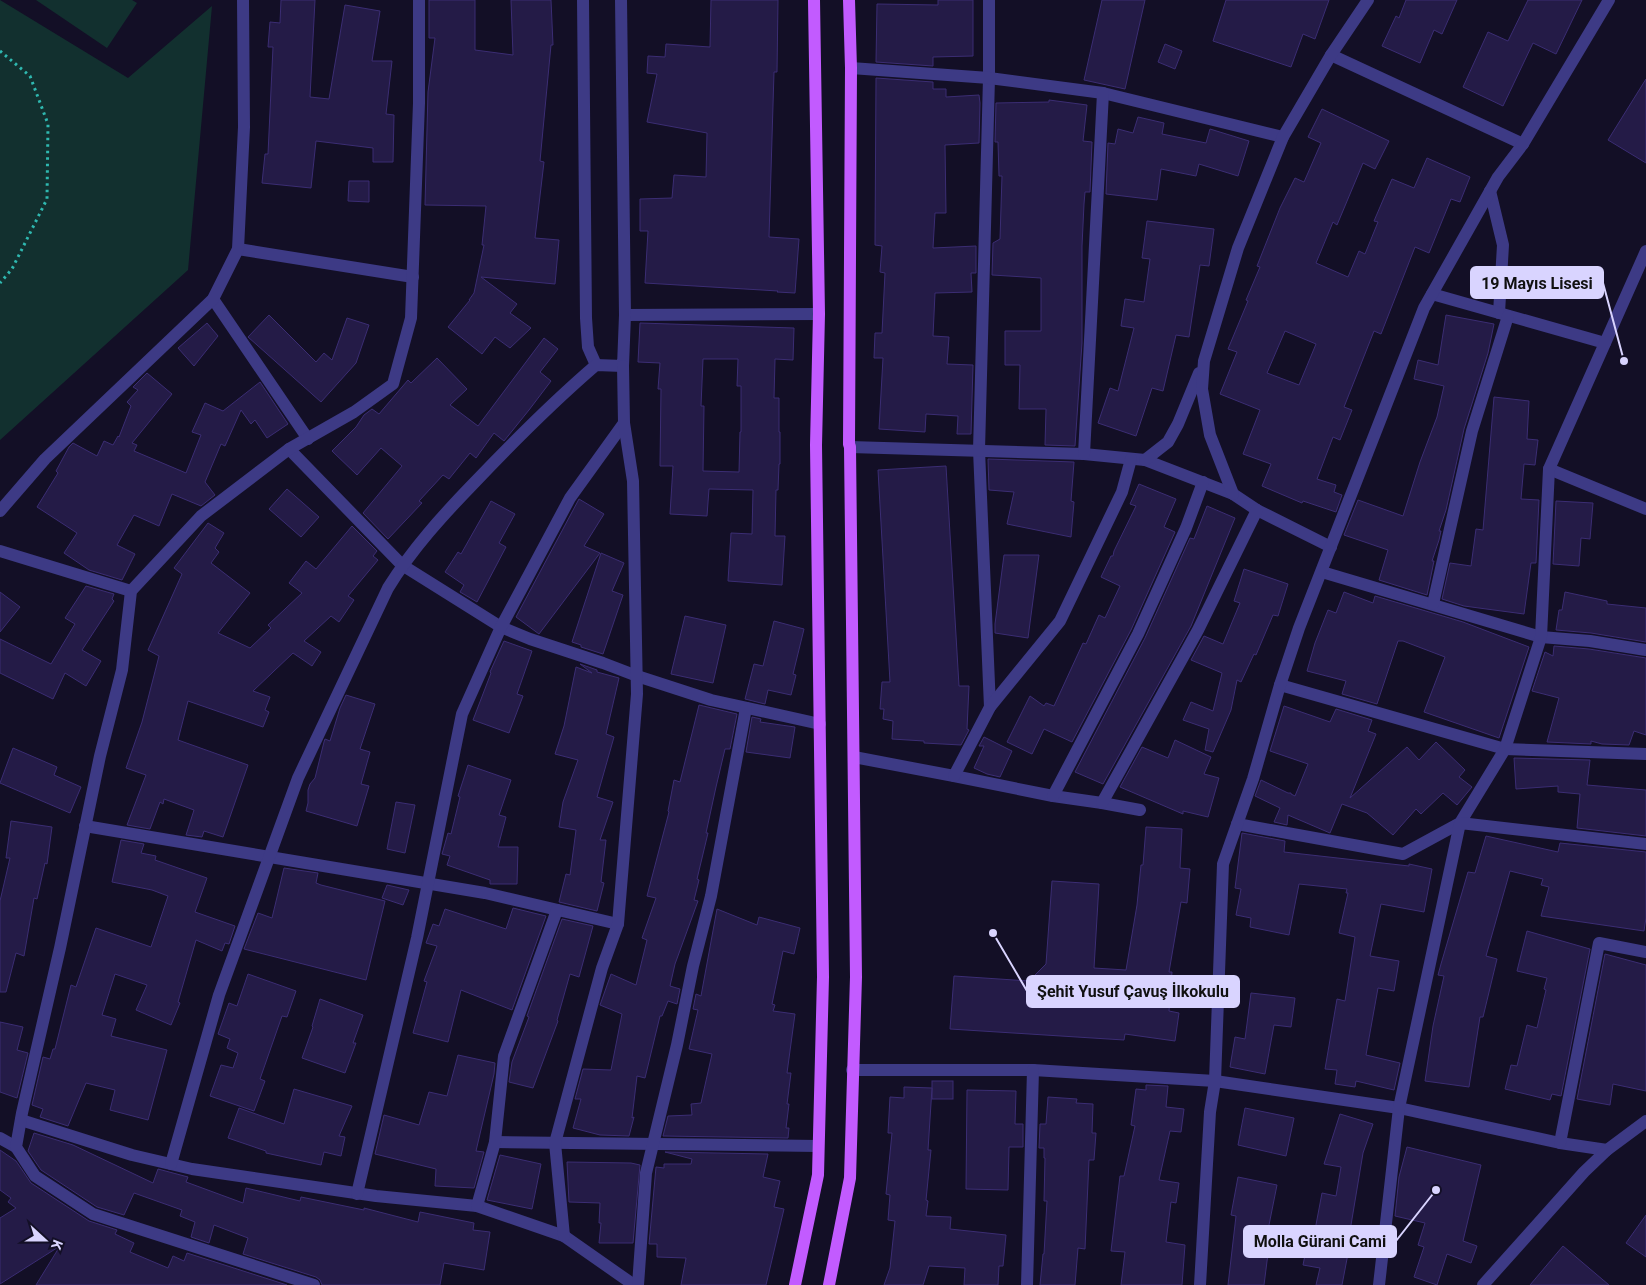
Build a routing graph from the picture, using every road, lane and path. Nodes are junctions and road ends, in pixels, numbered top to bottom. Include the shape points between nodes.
1 (243, 0) edge
2 (419, 0) edge
3 (583, 0) edge
4 (621, 0) edge
5 (814, 0) edge
6 (849, 0) edge
7 (989, 0) edge
8 (1368, 0) edge
9 (1609, 0) edge
10 (0, 51) edge
11 (1331, 55) junction
12 (851, 68) junction
13 (989, 78) junction
14 (1103, 93) junction
15 (1283, 137) junction
16 (1523, 144) junction
17 (1490, 191) junction
18 (238, 249) junction
19 (1646, 251) edge
20 (413, 276) junction
21 (0, 283) edge
22 (1432, 294) junction
23 (213, 299) junction
24 (819, 314) junction
25 (625, 315) junction
26 (1504, 315) junction
27 (1605, 343) junction
28 (1204, 361) junction
29 (596, 365) junction
30 (623, 366) junction
31 (624, 423) junction
32 (308, 439) junction
33 (850, 446) junction
34 (289, 450) junction
35 (979, 450) junction
36 (1084, 454) junction
37 (1131, 459) junction
38 (1145, 460) junction
39 (1550, 469) junction
40 (1203, 482) junction
41 (1233, 494) junction
42 (1646, 509) edge
43 (1257, 510) junction
44 (0, 511) edge
45 (1331, 547) junction
46 (0, 551) edge
47 (402, 566) junction
48 (1322, 572) junction
49 (130, 591) junction
50 (1432, 604) junction
51 (501, 627) junction
52 (1541, 637) junction
53 (1646, 650) edge
54 (637, 676) junction
55 (1280, 685) junction
56 (990, 707) junction
57 (746, 708) junction
58 (820, 724) junction
59 (1505, 749) junction
60 (1646, 754) edge
61 (854, 757) junction
62 (954, 776) junction
63 (1053, 796) junction
64 (1102, 802) junction
65 (1140, 810) dead end
66 (1460, 823) junction
67 (1237, 824) junction
68 (85, 826) junction
69 (1646, 844) edge
70 (269, 856) junction
71 (428, 883) junction
72 (557, 910) junction
73 (618, 924) junction
74 (1646, 952) edge
75 (852, 1070) junction
76 (1033, 1070) junction
77 (1215, 1081) junction
78 (1399, 1108) junction
79 (21, 1120) junction
80 (1646, 1121) edge
81 (0, 1138) edge
82 (494, 1142) junction
83 (555, 1143) junction
84 (1560, 1143) junction
85 (654, 1145) junction
86 (818, 1146) junction
87 (16, 1147) junction
88 (1607, 1150) junction
89 (171, 1164) junction
90 (357, 1194) junction
91 (477, 1206) junction
92 (564, 1236) junction
93 (314, 1285) edge
94 (634, 1285) edge
95 (638, 1285) edge
96 (795, 1285) edge
97 (829, 1285) edge
98 (1027, 1285) edge
99 (1200, 1285) edge
100 (1379, 1285) edge
101 (1484, 1285) edge

1 - 18 street via 244,127
2 - 20 street
3 - 29 street via 586,318 588,346
4 - 25 street
5 - 24 main road
6 - 12 main road
7 - 13 street
8 - 11 street
9 - 16 street
10 - 21 path via 30,76 48,124 47,199 12,269
11 - 15 street
11 - 16 street
12 - 13 street
12 - 33 main road
13 - 14 street
13 - 35 street
14 - 15 street
14 - 36 street
15 - 28 street via 1238,248
16 - 17 street
17 - 22 street
17 - 26 street via 1502,245
18 - 20 street
18 - 23 street
19 - 27 street
20 - 32 street via 411,318 393,384
22 - 26 street
22 - 45 street via 1402,362
23 - 32 street
23 - 44 street via 45,459
24 - 25 street
24 - 58 main road via 816,445
25 - 30 street
26 - 27 street
26 - 50 street via 1472,431
27 - 39 street
28 - 38 street via 1168,442
28 - 41 street via 1202,389 1210,435
29 - 30 street
29 - 47 street via 496,460 443,515
30 - 31 street
31 - 51 street via 570,498
31 - 54 street via 633,481
32 - 34 street
33 - 35 street
33 - 61 main road
34 - 47 street
34 - 49 street via 201,516
35 - 36 street
35 - 56 street
36 - 37 street
37 - 38 street
37 - 56 street via 1122,492 1060,621
38 - 40 street
39 - 42 street
39 - 52 street
40 - 41 street
40 - 63 street via 1138,634
41 - 43 street
43 - 45 street
43 - 64 street via 1198,630
45 - 48 street
46 - 49 street
47 - 51 street
47 - 70 street via 388,588 298,778
48 - 50 street
48 - 55 street
49 - 68 street via 122,670
50 - 52 street
51 - 54 street
51 - 71 street via 462,714
52 - 53 street
52 - 59 street
54 - 57 street
54 - 73 street
55 - 59 street
55 - 67 street
56 - 62 street
57 - 58 street
57 - 85 street via 711,896
58 - 86 main road via 823,977
59 - 60 street
59 - 66 street
61 - 62 street
61 - 75 main road via 856,977
62 - 63 street
63 - 64 street
64 - 65 street
66 - 67 street via 1403,854
66 - 69 street
66 - 78 street
67 - 77 street via 1223,864
68 - 70 street
68 - 79 street
70 - 71 street
70 - 89 street via 219,995
71 - 72 street
71 - 90 street
72 - 73 street
72 - 82 street via 504,1056
73 - 83 street via 602,968
74 - 84 street via 1599,943
75 - 76 street
75 - 97 main road via 850,1178
76 - 77 street
76 - 98 street
77 - 78 street
77 - 99 street via 1210,1112
78 - 84 street
78 - 100 street
79 - 87 street
79 - 89 street
80 - 88 street
81 - 87 street
82 - 83 street
82 - 91 street
83 - 85 street
83 - 92 street
84 - 88 street
85 - 86 street
85 - 95 street via 646,1173
86 - 96 main road via 818,1175
87 - 93 street via 35,1176 93,1214
88 - 101 street
89 - 90 street
90 - 91 street
91 - 92 street
92 - 94 street

